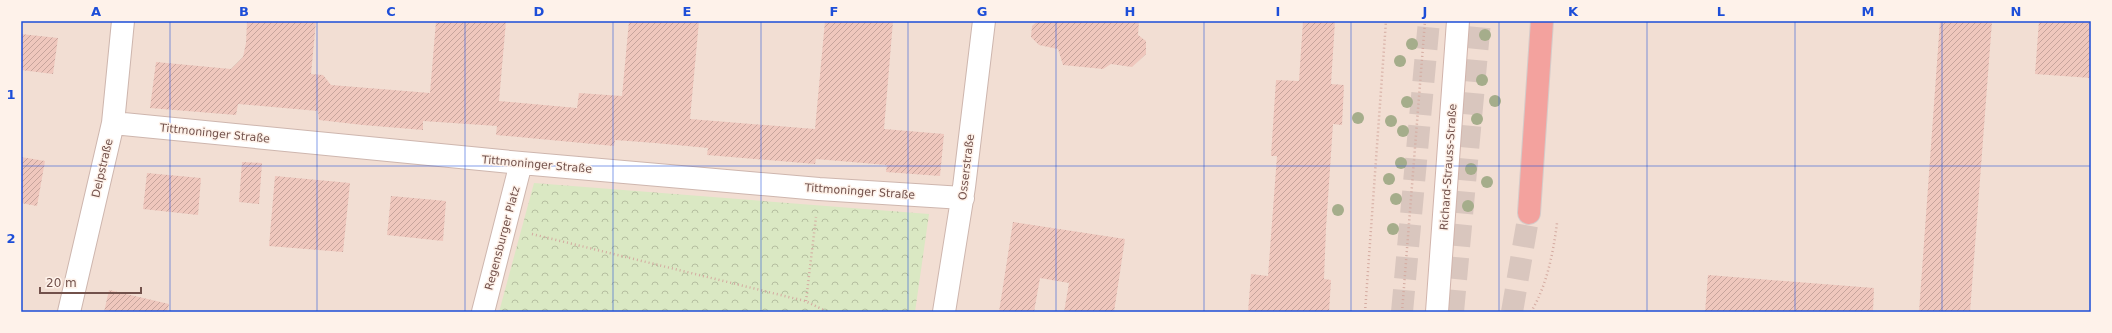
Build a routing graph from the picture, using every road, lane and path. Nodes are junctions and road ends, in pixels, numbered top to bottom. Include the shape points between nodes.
1 (123, 21) edge
2 (984, 21) edge
3 (1386, 21) edge
4 (1425, 21) edge
5 (1458, 21) edge
6 (1542, 21) edge
7 (113, 123) junction
8 (521, 163) junction
9 (819, 188) junction
10 (963, 198) junction
11 (1529, 213) tunnel mouth
12 (531, 234) dead end
13 (806, 301) junction
14 (69, 312) edge
15 (483, 312) edge
16 (828, 312) edge
17 (944, 312) edge
18 (1365, 312) edge
19 (1402, 312) edge
20 (1437, 312) edge

1 - 7 street, Delpstraße
2 - 10 street, Osserstraße
3 - 18 path
4 - 19 path
5 - 20 street, Richard-Strauss-Straße
6 - 11 highway
7 - 8 street, Tittmoninger Straße
7 - 14 street, Delpstraße
8 - 9 street, Tittmoninger Straße
8 - 15 street, Regensburger Platz
9 - 10 street, Tittmoninger Straße
9 - 13 path
10 - 17 street, Osserstraße
12 - 13 path
13 - 16 path

